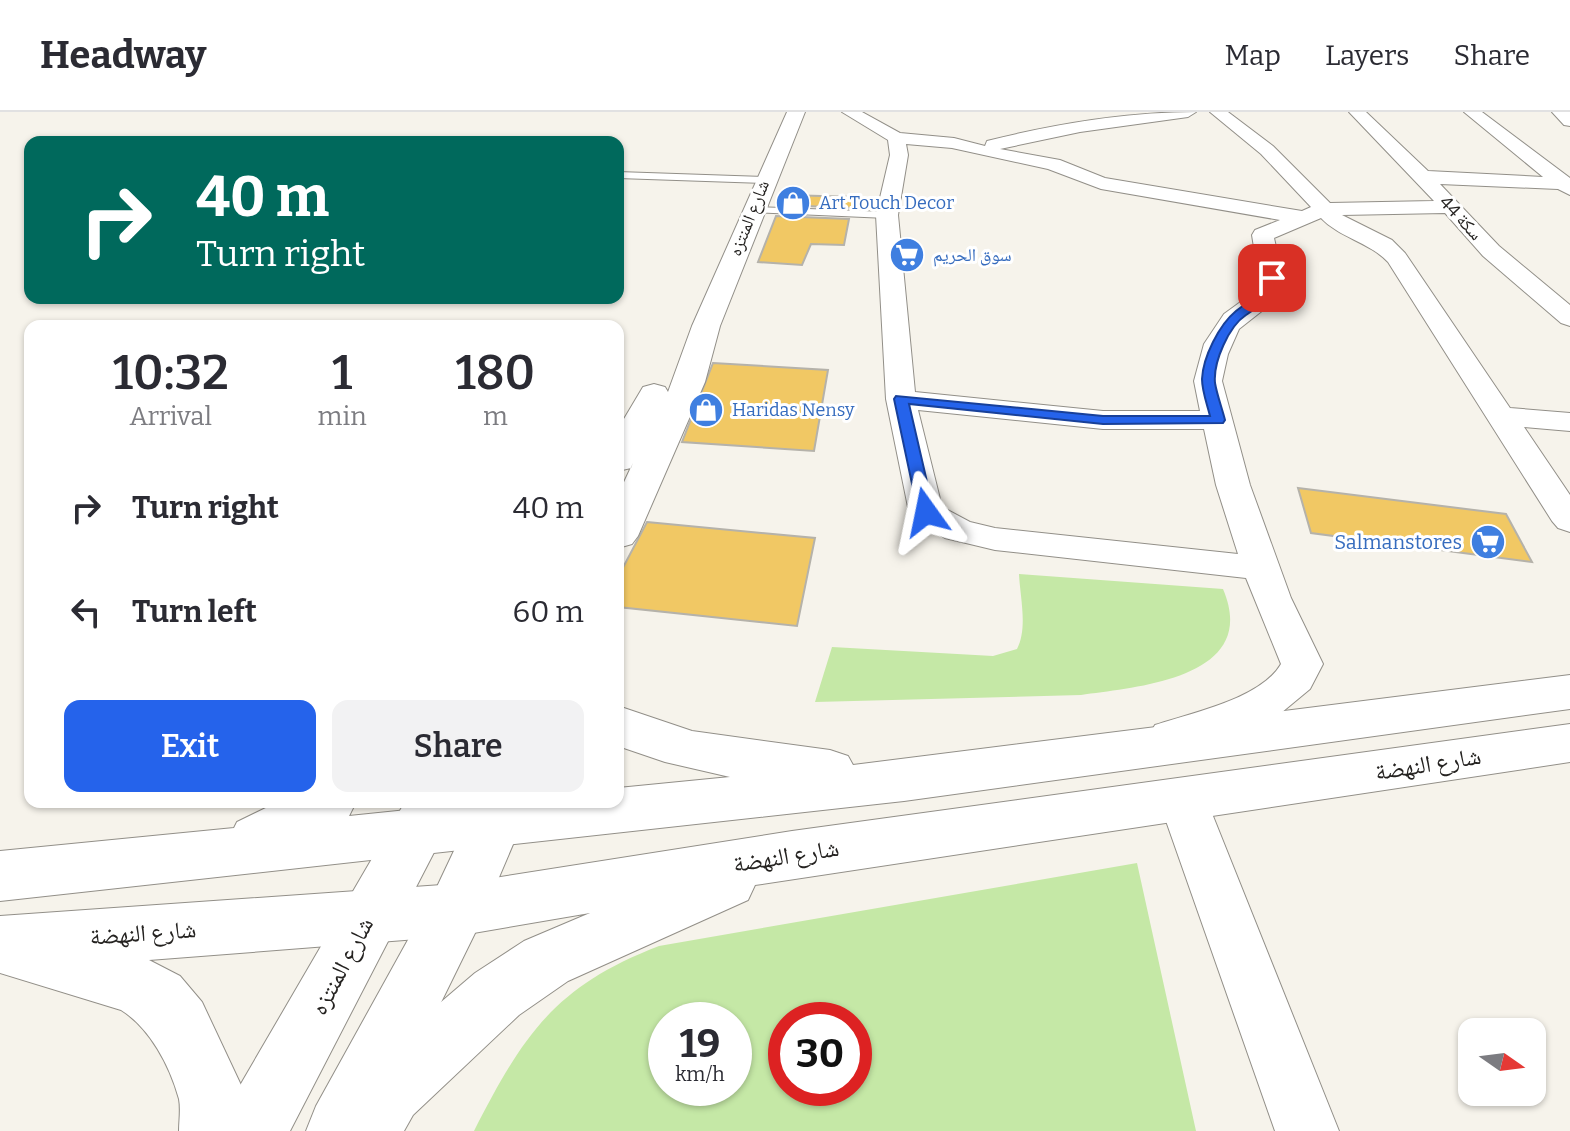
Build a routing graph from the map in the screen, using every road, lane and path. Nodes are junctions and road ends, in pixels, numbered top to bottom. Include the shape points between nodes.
1 (796, 112) edge
2 (850, 112) edge
3 (1188, 112) edge
4 (1218, 112) edge
5 (1357, 112) edge
6 (1472, 112) edge
7 (1075, 119) edge
8 (897, 147) junction
9 (972, 149) junction
10 (624, 175) edge
11 (1423, 177) junction
12 (765, 180) junction
13 (1568, 186) edge
14 (1451, 207) junction
15 (753, 210) junction
16 (1312, 213) junction
17 (887, 215) junction
18 (1570, 318) edge
19 (706, 326) junction
20 (901, 399) junction
21 (1502, 416) junction
22 (1218, 420) junction
23 (1570, 422) edge
24 (624, 450) edge
25 (1570, 521) edge
26 (624, 523) edge
27 (1261, 568) junction
28 (1570, 692) edge
29 (624, 726) edge
30 (1570, 743) edge
31 (1141, 749) junction
32 (904, 780) junction
33 (1183, 801) junction
34 (624, 802) edge
35 (317, 808) edge
36 (550, 808) edge
37 (500, 812) edge
38 (426, 816) edge
39 (221, 855) junction
40 (792, 855) junction
41 (0, 876) edge
42 (456, 910) junction
43 (369, 916) junction
44 (0, 945) edge
45 (214, 1131) edge
46 (253, 1131) edge
47 (341, 1131) edge
48 (364, 1131) edge
49 (1307, 1131) edge

1 - 12 main road, شارع المنتزه
2 - 8 street
3 - 7 street
4 - 16 street via 1267,150
5 - 11 street, سكة 44
6 - 13 street
7 - 9 street
8 - 9 street via 954,143
8 - 17 street
9 - 16 street via 1053,164 1101,183
10 - 12 lane
11 - 13 street
11 - 14 street, سكة 44
12 - 15 main road, شارع المنتزه
14 - 16 street
14 - 18 street, سكة 44 via 1491,251
15 - 17 lane
15 - 19 main road, شارع المنتزه
16 - 21 street via 1384,245 1397,258
16 - 22 street via 1263,235 1261,249 1272,278 1269,291 1224,332 1210,366 1208,381
17 - 20 street
19 - 24 main road, شارع المنتزه via 677,357
19 - 26 main road, شارع المنتزه via 689,382
20 - 22 street via 1103,420
20 - 27 street via 926,512 958,530 995,539
21 - 23 street
21 - 25 street
22 - 27 street
27 - 31 street via 1302,664 1292,684 1274,699
28 - 31 main road
29 - 32 main road via 654,739 749,759
30 - 33 main road, شارع النهضة
31 - 32 main road
32 - 34 main road
33 - 40 main road, شارع النهضة
33 - 49 street
35 - 39 main road
36 - 37 main road
37 - 38 main road
37 - 42 main road
38 - 39 main road
38 - 43 main road, شارع المنتزه
39 - 41 main road
40 - 42 main road, شارع النهضة
40 - 48 main road via 546,961 497,994 389,1091
42 - 43 main road, شارع النهضة
42 - 47 main road
43 - 44 main road, شارع النهضة
43 - 46 main road, شارع المنتزه
44 - 45 main road via 136,985 158,998 179,1024 214,1100

